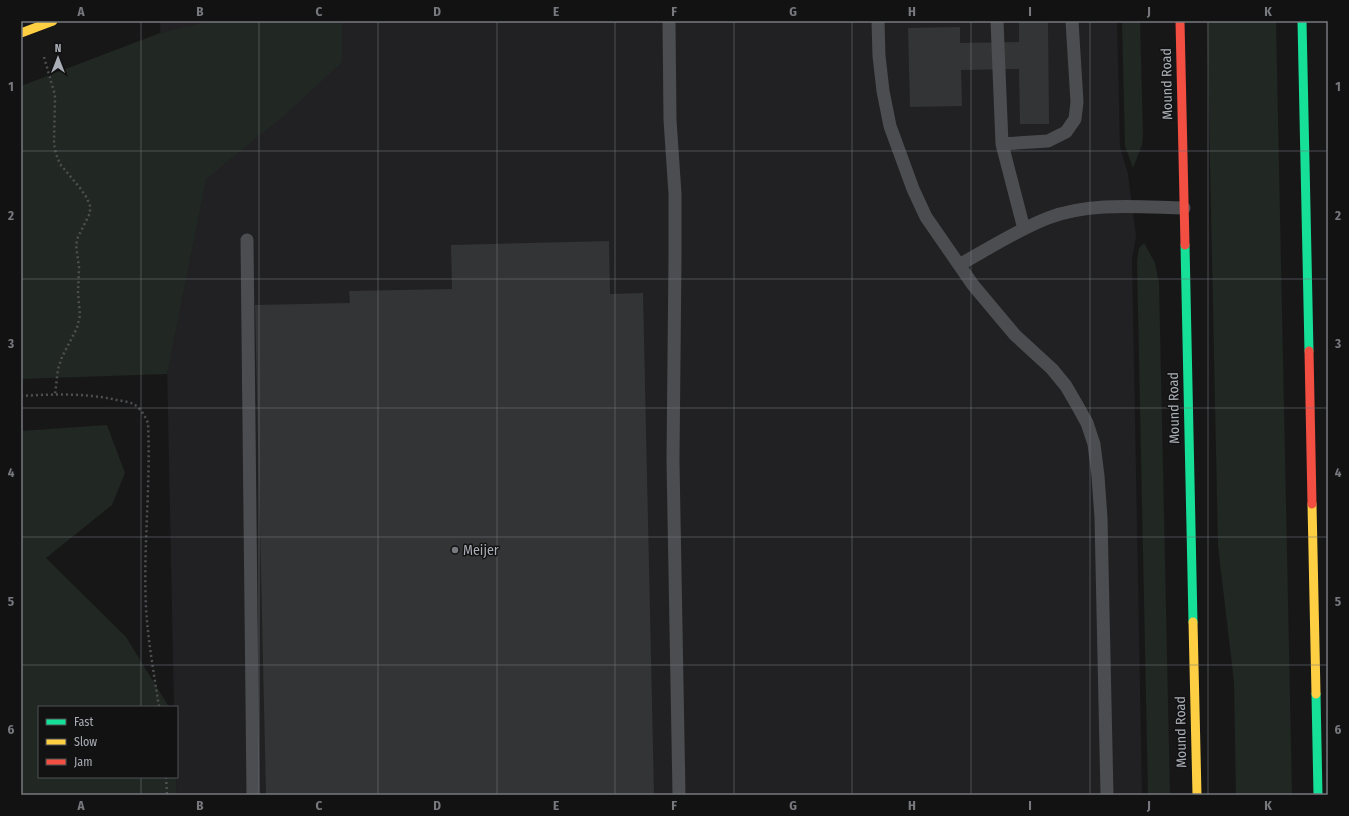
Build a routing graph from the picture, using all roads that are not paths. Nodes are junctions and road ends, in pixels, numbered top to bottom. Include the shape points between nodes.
1 (52, 21) edge
2 (669, 21) edge
3 (878, 21) edge
4 (996, 21) edge
5 (1072, 21) edge
6 (1180, 21) edge
7 (1302, 21) edge
8 (21, 33) edge
9 (1002, 144) junction
10 (1184, 208) junction
11 (1024, 229) junction
12 (246, 240) dead end
13 (959, 265) junction
14 (254, 795) edge
15 (678, 795) edge
16 (1108, 795) edge
17 (1197, 795) edge
18 (1318, 795) edge

1 - 8 main road
2 - 15 lane via 670,120 675,217 673,461
3 - 13 lane via 883,91 900,157 926,217
4 - 9 lane
5 - 9 lane via 1077,102 1075,120 1066,132 1048,141
6 - 10 main road, Mound Road
7 - 18 main road
9 - 11 lane
10 - 11 lane via 1094,208 1048,218
10 - 17 main road, Mound Road
11 - 13 lane
12 - 14 lane
13 - 16 lane via 1015,335 1052,369 1066,386 1087,423 1094,444 1101,511

